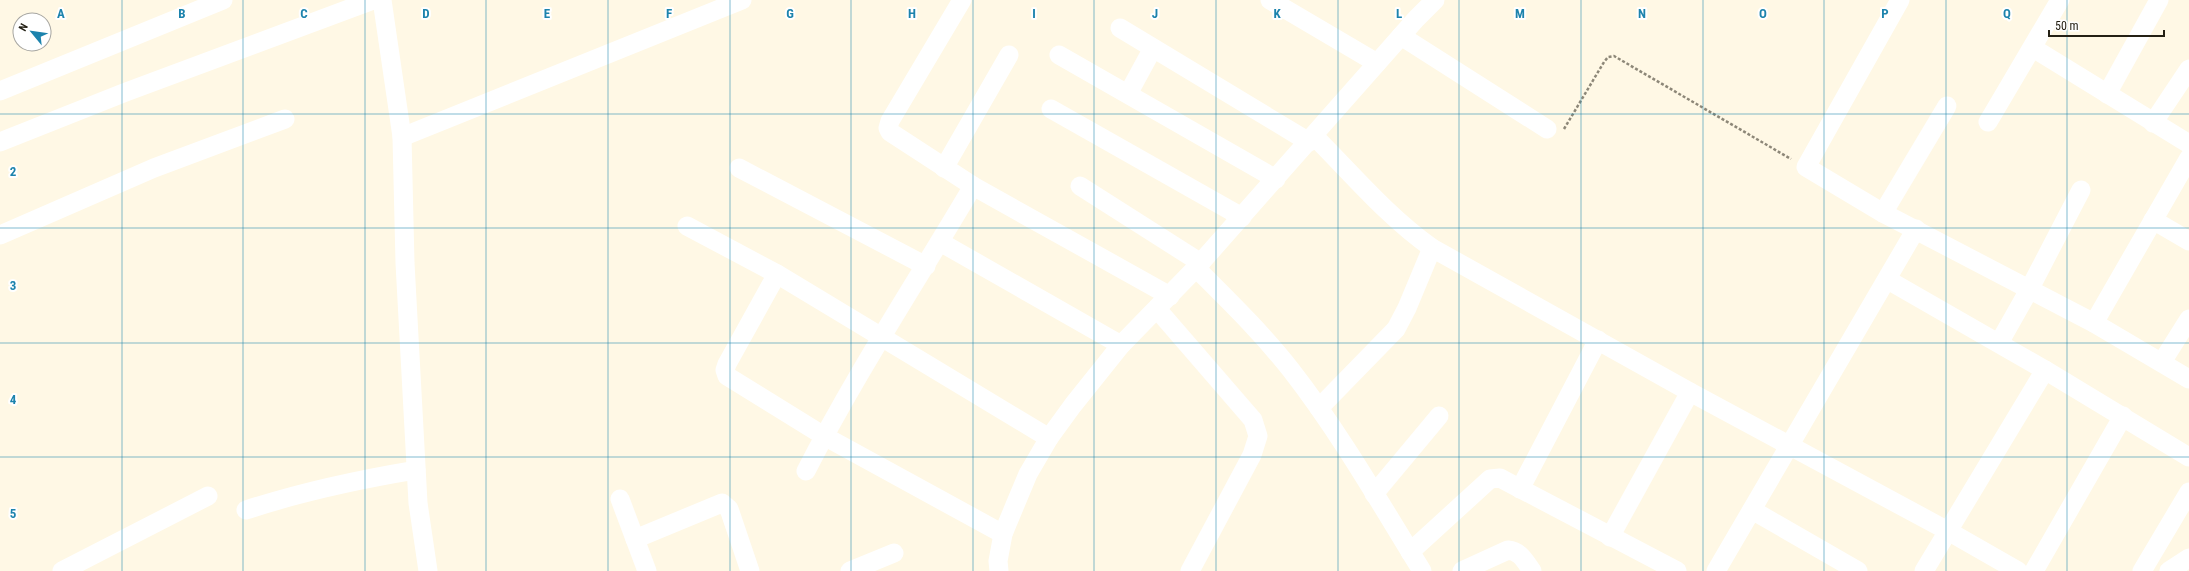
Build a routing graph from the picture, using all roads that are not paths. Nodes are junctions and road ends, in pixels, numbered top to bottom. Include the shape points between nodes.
1 (223, 0) edge
2 (373, 0) edge
3 (382, 0) edge
4 (742, 0) edge
5 (962, 0) edge
6 (1270, 0) edge
7 (1435, 0) edge
8 (2060, 0) edge
9 (2159, 0) edge
10 (1897, 1) edge
11 (1120, 28) dead end
12 (1401, 36) junction
13 (1153, 48) junction
14 (2033, 48) junction
15 (1009, 55) dead end
16 (1059, 55) dead end
17 (1377, 63) junction
18 (2189, 69) edge
19 (0, 91) edge
20 (1128, 94) junction
21 (2107, 94) junction
22 (1947, 106) dead end
23 (1051, 109) dead end
24 (285, 120) dead end
25 (1988, 122) dead end
26 (2153, 123) junction
27 (1547, 129) road end
28 (402, 137) junction
29 (1312, 139) junction
30 (0, 142) edge
31 (2189, 144) edge
32 (2189, 158) edge
33 (739, 168) dead end
34 (944, 168) junction
35 (1276, 179) junction
36 (973, 186) junction
37 (1080, 186) dead end
38 (2081, 190) dead end
39 (1883, 213) junction
40 (1242, 217) junction
41 (2153, 220) junction
42 (687, 226) dead end
43 (1916, 229) junction
44 (0, 235) edge
45 (2189, 241) edge
46 (940, 242) junction
47 (1432, 248) junction
48 (1198, 265) junction
49 (926, 266) junction
50 (778, 274) junction
51 (1888, 280) junction
52 (2029, 290) junction
53 (1170, 296) junction
54 (1157, 309) junction
55 (2189, 319) edge
56 (2094, 323) junction
57 (881, 336) junction
58 (1598, 340) junction
59 (1999, 343) junction
60 (1121, 345) junction
61 (2162, 362) junction
62 (2044, 370) junction
63 (2189, 379) edge
64 (1690, 392) junction
65 (1319, 408) junction
66 (1439, 416) dead end
67 (2123, 416) junction
68 (824, 436) junction
69 (1050, 438) junction
70 (1790, 446) junction
71 (2189, 457) edge
72 (416, 470) junction
73 (806, 471) dead end
74 (1520, 489) junction
75 (2189, 492) edge
76 (1374, 494) junction
77 (208, 496) dead end
78 (620, 499) dead end
79 (246, 510) dead end
80 (1752, 510) junction
81 (1948, 531) junction
82 (1003, 534) junction
83 (1610, 537) junction
84 (635, 539) junction
85 (894, 552) dead end
86 (1410, 552) junction
87 (2189, 558) edge
88 (62, 571) edge
89 (428, 571) edge
90 (647, 571) edge
91 (750, 571) edge
92 (850, 571) edge
93 (999, 571) edge
94 (1190, 571) edge
95 (1422, 571) edge
96 (1462, 571) edge
97 (1532, 571) edge
98 (1677, 571) edge
99 (1716, 571) edge
100 (1858, 571) edge
101 (1924, 571) edge
102 (2018, 571) edge
103 (2034, 571) edge
104 (2142, 571) edge
105 (2169, 571) edge

1 - 19 street
2 - 30 street
3 - 28 street
4 - 28 street
5 - 34 street via 888,128 892,136
6 - 17 street
7 - 12 street
8 - 14 street
9 - 21 street
10 - 39 street via 1806,167
11 - 13 street
12 - 17 street
12 - 27 street
13 - 20 street
13 - 29 street
14 - 21 street
14 - 25 street
15 - 34 street
16 - 20 street
17 - 29 street
18 - 26 street
20 - 35 street
21 - 26 street
22 - 39 street
23 - 40 street
24 - 44 street via 154,168
26 - 31 street
28 - 72 street via 405,263
29 - 35 street
29 - 47 street via 1412,234
32 - 41 street
33 - 49 street
34 - 36 street
35 - 40 street
36 - 46 street
36 - 53 street
37 - 48 street
38 - 52 street
39 - 43 street
40 - 48 street
41 - 45 street
41 - 56 street
42 - 50 street
43 - 51 street
43 - 52 street
46 - 49 street
46 - 60 street
47 - 58 street
47 - 65 street via 1396,329
48 - 53 street
48 - 65 street via 1260,332
49 - 57 street
50 - 57 street
50 - 68 street via 725,370 732,381
51 - 59 street
51 - 70 street
52 - 56 street
52 - 59 street
53 - 54 street
54 - 60 street
54 - 94 street via 1253,420 1258,436 1252,455
55 - 61 street
56 - 61 street
57 - 68 street
57 - 69 street
58 - 64 street
58 - 74 street
59 - 62 street
60 - 69 street
61 - 63 street
62 - 67 street
62 - 81 street
64 - 70 street
64 - 83 street
65 - 76 street
66 - 76 street
67 - 71 street
67 - 103 street
68 - 73 street
68 - 82 street
69 - 82 street via 1028,474
70 - 80 street
70 - 81 street
72 - 79 street via 340,483
72 - 89 street
74 - 83 street
74 - 86 street via 1500,478 1490,479
75 - 104 street
76 - 86 street
77 - 88 street
78 - 84 street
80 - 99 street
80 - 100 street
81 - 101 street
81 - 102 street
82 - 93 street via 998,561
83 - 98 street
84 - 90 street
84 - 91 street via 722,503 729,509
85 - 92 street
86 - 95 street
87 - 105 street
96 - 97 street via 1508,550 1514,550 1521,555

